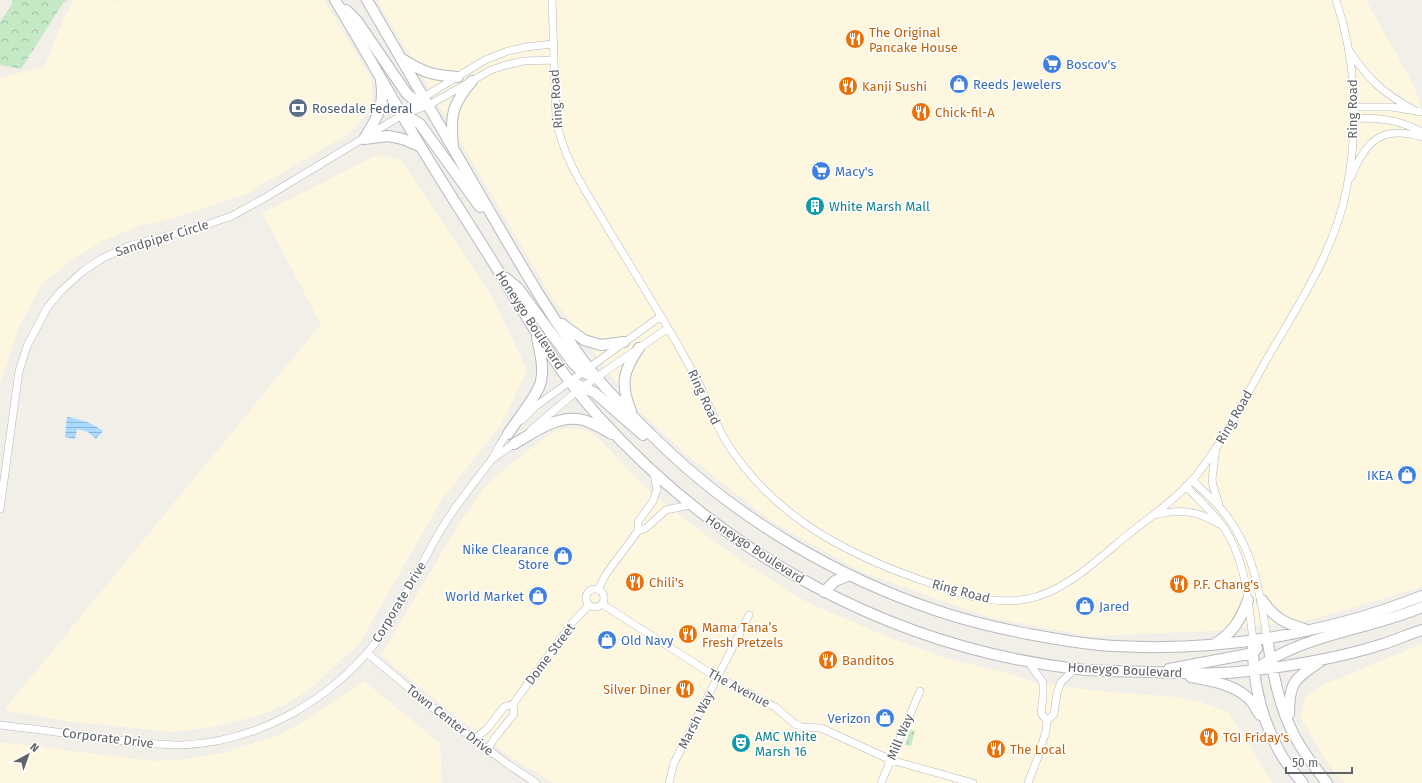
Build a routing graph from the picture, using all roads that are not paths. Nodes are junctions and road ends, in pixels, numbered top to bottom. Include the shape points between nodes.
1 (336, 0) edge
2 (367, 0) edge
3 (552, 0) edge
4 (1336, 0) edge
5 (553, 44) junction
6 (1348, 50) junction
7 (401, 58) junction
8 (554, 60) junction
9 (380, 76) junction
10 (458, 77) junction
11 (472, 81) junction
12 (423, 101) junction
13 (1354, 107) junction
14 (1414, 110) junction
15 (1422, 112) edge
16 (402, 115) junction
17 (1354, 118) junction
18 (1422, 132) edge
19 (1422, 137) edge
20 (364, 139) junction
21 (421, 147) junction
22 (453, 149) junction
23 (1347, 188) junction
24 (520, 262) junction
25 (500, 273) junction
26 (661, 316) junction
27 (554, 318) junction
28 (668, 328) junction
29 (536, 332) junction
30 (624, 342) junction
31 (639, 348) junction
32 (585, 370) junction
33 (596, 378) junction
34 (570, 381) junction
35 (580, 389) junction
36 (634, 418) junction
37 (508, 434) junction
38 (621, 440) junction
39 (514, 444) junction
40 (1216, 447) junction
41 (491, 461) junction
42 (683, 465) junction
43 (654, 474) junction
44 (1192, 480) junction
45 (1186, 486) junction
46 (690, 505) junction
47 (0, 509) edge
48 (1222, 509) junction
49 (1152, 516) junction
50 (1223, 526) junction
51 (638, 531) junction
52 (850, 575) junction
53 (598, 590) junction
54 (824, 592) junction
55 (1422, 596) edge
56 (1248, 600) junction
57 (1262, 600) junction
58 (602, 604) junction
59 (589, 605) junction
60 (1422, 607) edge
61 (748, 615) dead end
62 (1422, 630) edge
63 (1309, 631) junction
64 (1267, 638) junction
65 (1253, 640) junction
66 (1214, 644) junction
67 (1252, 652) junction
68 (367, 653) junction
69 (1325, 658) junction
70 (1028, 661) junction
71 (1272, 663) junction
72 (1075, 669) junction
73 (1255, 670) junction
74 (1154, 672) junction
75 (1172, 673) junction
76 (718, 678) junction
77 (920, 691) dead end
78 (513, 704) junction
79 (1288, 720) junction
80 (1047, 721) junction
81 (0, 725) edge
82 (1270, 730) junction
83 (474, 739) junction
84 (488, 749) junction
85 (891, 760) junction
86 (536, 783) edge
87 (669, 783) edge
88 (881, 783) edge
89 (973, 783) edge
90 (1028, 783) edge
91 (1302, 783) edge
92 (1327, 783) edge

1 - 9 main road, Honeygo Boulevard
1 - 12 main road via 356,22 407,94
2 - 7 main road, Honeygo Boulevard
3 - 5 street, Ring Road
4 - 6 street, Ring Road
5 - 8 street, Ring Road
5 - 10 street via 508,51 485,60
6 - 13 street, Ring Road
6 - 14 street via 1379,88
7 - 10 main road via 430,74
7 - 12 main road, Honeygo Boulevard
8 - 11 street via 524,61 506,65
8 - 26 street, Ring Road via 556,117 558,133 565,152
9 - 16 main road, Honeygo Boulevard
9 - 20 main road via 382,103 378,116
10 - 12 street
11 - 12 street
11 - 22 main road via 464,90 452,115
12 - 16 street, Sandpiper Circle
12 - 16 street
12 - 22 main road, Honeygo Boulevard
13 - 14 street
13 - 17 street, Ring Road
14 - 15 street
16 - 20 street, Sandpiper Circle
16 - 21 main road, Honeygo Boulevard
16 - 24 main road via 420,124
17 - 18 street via 1390,119
17 - 23 street, Ring Road
19 - 23 street via 1399,132 1374,140 1357,161
20 - 21 main road via 388,136
20 - 47 street, Sandpiper Circle via 232,216 129,246 101,259 61,291 47,308 27,346 19,370
21 - 25 main road, Honeygo Boulevard
22 - 24 main road, Honeygo Boulevard
23 - 40 street, Ring Road via 1331,242 1315,275
24 - 27 main road, Honeygo Boulevard
25 - 29 main road, Honeygo Boulevard
25 - 32 main road via 518,288 573,363
26 - 28 street, Ring Road
26 - 30 street
27 - 30 main road via 584,340 601,345
27 - 32 main road, Honeygo Boulevard
28 - 31 street
28 - 49 street, Ring Road via 726,440 767,491 795,517 818,533 913,577 980,598 1006,601 1031,598 1052,591 1068,581
29 - 34 main road, Honeygo Boulevard
29 - 37 main road via 541,356 541,382
30 - 32 street
31 - 33 street
31 - 36 main road via 630,360 624,379 626,398
32 - 33 main road
32 - 34 street
33 - 35 street, Corporate Drive
33 - 36 main road, Honeygo Boulevard
34 - 35 main road
34 - 37 street, Corporate Drive via 536,406
35 - 38 main road, Honeygo Boulevard via 598,416
35 - 39 street, Corporate Drive
35 - 42 main road via 595,393 638,432
36 - 42 main road, Honeygo Boulevard
37 - 41 street, Corporate Drive
38 - 39 main road via 579,418 551,422
38 - 43 main road, Honeygo Boulevard
39 - 41 street, Corporate Drive
40 - 44 street, Ring Road
40 - 48 street via 1212,479
41 - 68 street, Corporate Drive via 446,521 390,621
42 - 52 main road, Honeygo Boulevard via 760,524
43 - 46 main road, Honeygo Boulevard
43 - 51 street via 657,490 653,501 638,522
44 - 45 street, Ring Road
44 - 48 street
45 - 49 street, Ring Road
45 - 50 street
46 - 51 street via 666,510 646,528
46 - 54 main road, Honeygo Boulevard via 769,561
48 - 57 street via 1235,527 1249,555
49 - 50 street via 1170,512 1196,513
50 - 56 street via 1239,561
51 - 53 street via 606,574
52 - 54 main road via 835,581
52 - 66 main road, Honeygo Boulevard via 910,601 961,618 1059,640 1110,646 1167,648
53 - 58 street via 603,596
53 - 59 street via 593,590 587,595
54 - 70 main road, Honeygo Boulevard via 897,625 974,650
55 - 63 main road, Honeygo Boulevard via 1365,616
56 - 65 street
56 - 66 main road via 1236,626
57 - 63 main road via 1269,611 1283,622
57 - 64 street
58 - 59 street via 597,607
58 - 76 street, The Avenue
59 - 78 street, Dome Street via 572,623
60 - 71 main road via 1314,641
61 - 76 street, Marsh Way
62 - 69 main road, Honeygo Boulevard via 1384,644
63 - 64 main road, Honeygo Boulevard
64 - 65 main road, Honeygo Boulevard
64 - 67 main road
64 - 71 main road
65 - 66 main road, Honeygo Boulevard
65 - 67 main road
67 - 73 main road
67 - 74 main road
68 - 81 street, Corporate Drive via 337,683 297,711 263,728 221,739 182,745 152,744
68 - 83 street, Town Center Drive
69 - 71 main road, Honeygo Boulevard
69 - 79 main road via 1305,672 1291,688
70 - 72 main road, Honeygo Boulevard
70 - 80 street via 1043,683 1041,713
71 - 73 main road, Honeygo Boulevard
71 - 79 main road via 1278,693
72 - 74 main road, Honeygo Boulevard
72 - 80 street via 1061,682 1054,714
73 - 75 main road, Honeygo Boulevard
73 - 82 main road via 1260,703
74 - 75 main road, Honeygo Boulevard
75 - 82 main road via 1236,690 1252,702
76 - 85 street, The Avenue via 776,707 795,724 821,728
76 - 87 street, Marsh Way via 674,763
77 - 85 street, Mill Way
78 - 83 street, Dome Street via 504,707 487,729
78 - 84 street, Dome Street via 514,714
79 - 92 main road via 1306,754
80 - 90 street
82 - 91 main road via 1279,752
83 - 84 street, Town Center Drive
84 - 86 street, Town Center Drive
85 - 88 street, Mill Way
85 - 89 street, The Avenue

